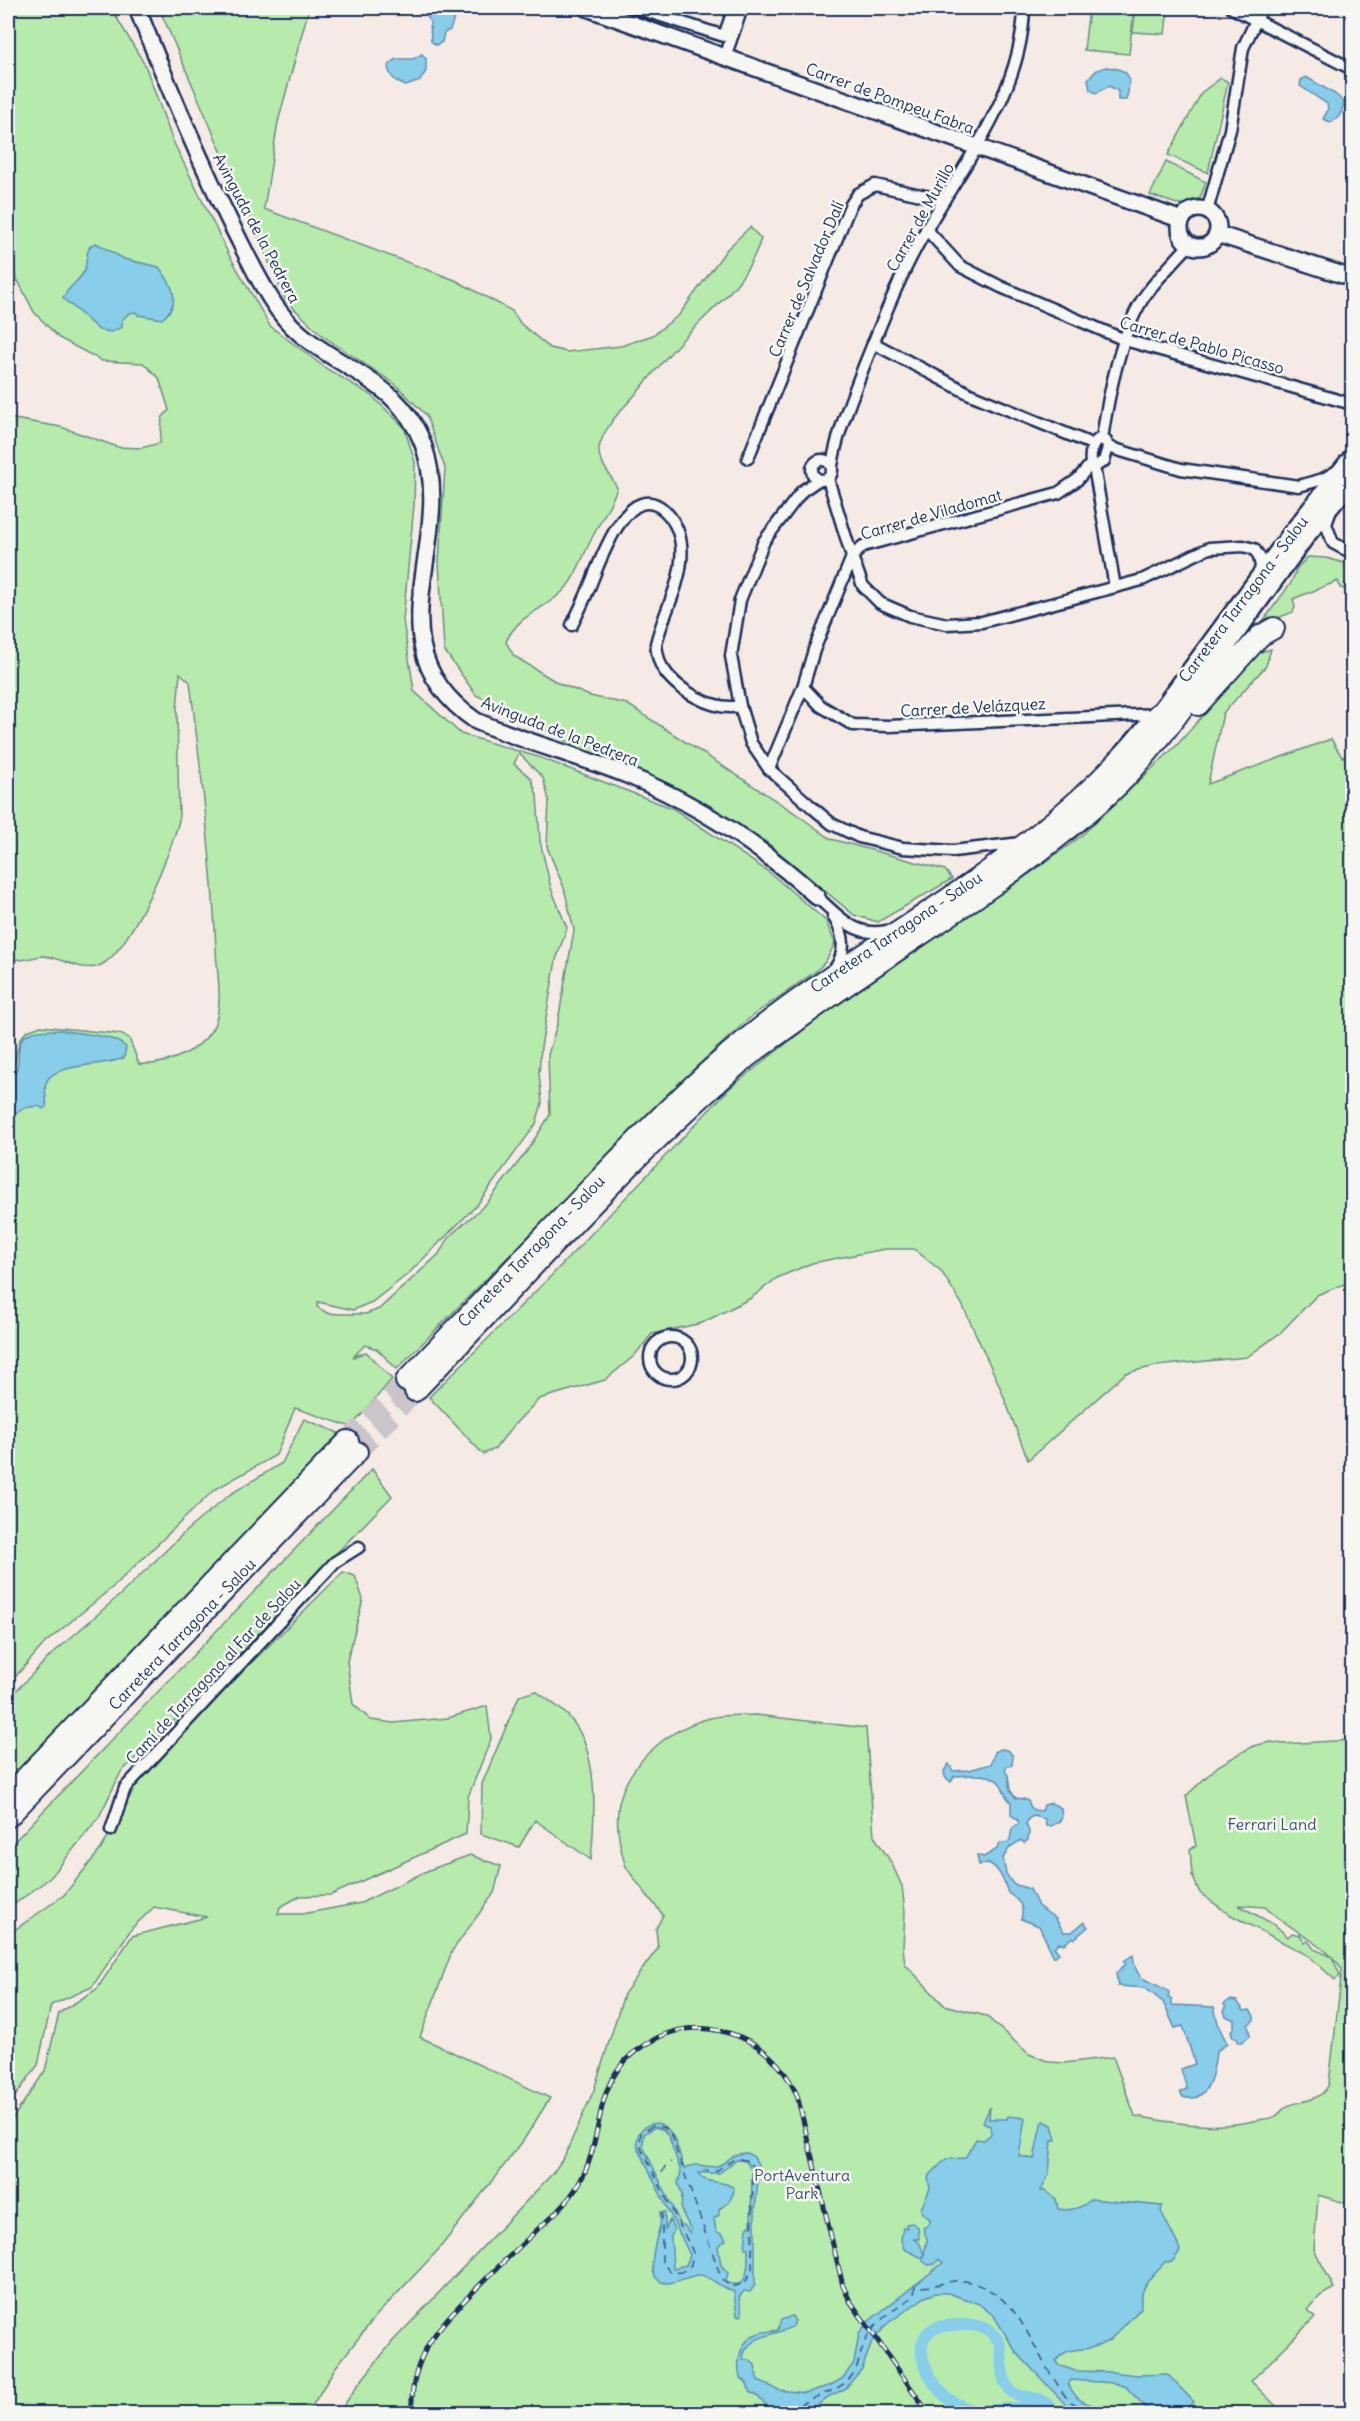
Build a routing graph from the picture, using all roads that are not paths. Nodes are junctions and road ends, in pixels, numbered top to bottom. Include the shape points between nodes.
1 (137, 8) edge
2 (587, 8) edge
3 (636, 8) edge
4 (734, 8) edge
5 (742, 8) edge
6 (1024, 8) edge
7 (1232, 8) edge
8 (1262, 8) edge
9 (629, 15) edge
10 (1255, 20) junction
11 (724, 36) junction
12 (721, 56) junction
13 (1353, 69) edge
14 (977, 148) junction
15 (944, 200) junction
16 (1207, 211) junction
17 (1182, 220) junction
18 (926, 229) junction
19 (1217, 234) junction
20 (1190, 244) junction
21 (1353, 278) edge
22 (1125, 339) junction
23 (873, 343) junction
24 (1353, 404) edge
25 (1101, 444) junction
26 (748, 458) dead end
27 (827, 463) junction
28 (1350, 464) edge
29 (1093, 465) junction
30 (819, 477) junction
31 (1332, 505) junction
32 (1353, 553) edge
33 (852, 557) junction
34 (1257, 580) junction
35 (1115, 587) junction
36 (572, 625) dead end
37 (1274, 628) dead end
38 (1227, 646) joint
39 (803, 687) junction
40 (740, 706) junction
41 (1158, 714) junction
42 (769, 769) junction
43 (1109, 793) junction
44 (1027, 843) junction
45 (966, 850) junction
46 (981, 874) junction
47 (817, 897) junction
48 (900, 928) junction
49 (830, 976) junction
50 (692, 1362) joint
51 (359, 1547) dead end
52 (8, 1796) edge
53 (8, 1817) edge
54 (111, 1830) dead end

1 - 47 street, Avinguda de la Pedrera via 203,168 265,290 290,324 306,338 384,389 402,406 422,442 429,462 432,501 419,633 433,678 445,696 476,721 668,793 745,840
2 - 9 street, Carrer de Pompeu Fabra
3 - 11 street
4 - 11 street
5 - 12 street
6 - 14 street, Carrer de Murillo via 1023,31 1010,77
7 - 10 street
8 - 10 street
9 - 12 street, Carrer de Pompeu Fabra
10 - 13 street
10 - 16 street via 1242,48 1230,130
11 - 12 street
12 - 14 street, Carrer de Pompeu Fabra
14 - 15 street, Carrer de Murillo
14 - 17 street, Carrer de Pompeu Fabra
15 - 18 street, Carrer de Murillo
15 - 26 street, Carrer de Salvador Dalí via 875,185 858,195 850,206
16 - 17 street via 1190,211
16 - 19 street via 1217,223
17 - 20 street via 1181,234
18 - 22 street, Carrer de Pablo Picasso via 960,266
18 - 23 street, Carrer de Murillo
19 - 20 street via 1206,245
19 - 21 street
20 - 22 street via 1144,297
22 - 24 street, Carrer de Pablo Picasso
22 - 25 street
23 - 25 street via 970,394
23 - 27 street, Carrer de Murillo
25 - 28 street via 1181,469 1299,486 1323,479
25 - 29 street via 1090,457
25 - 29 street, Carrer de Viladomat via 1104,461
27 - 30 street, Carrer de Murillo via 833,472
27 - 30 street via 816,462
28 - 31 main road, Carretera Tarragona - Salou
28 - 34 main road, Carretera Tarragona - Salou
29 - 33 street, Carrer de Viladomat via 1058,493 863,546
29 - 35 street
30 - 33 street
30 - 40 street via 803,484 764,541 740,600 731,656
31 - 32 street via 1326,524 1328,534 1333,543
31 - 38 main road, Carretera Tarragona - Salou
33 - 35 street via 863,586 880,603 910,616 947,624 982,622
33 - 39 street, Carrer de Viladomat
34 - 35 street via 1259,555 1242,546 1209,548 1142,580
34 - 41 main road, Carretera Tarragona - Salou
36 - 40 street via 618,525 636,506 654,502 677,526 682,543 681,564 656,644 658,657 669,676 692,694 729,709
37 - 43 highway via 1260,636 1140,771
38 - 43 highway, Carretera Tarragona - Salou via 1169,726
39 - 41 street, Carrer de Velázquez via 821,706 853,725
39 - 42 street, Carrer de Viladomat
40 - 42 street via 751,743
41 - 44 highway, Carretera Tarragona - Salou via 1118,762
42 - 45 street via 832,824 859,837 903,848
43 - 49 highway, Carretera Tarragona - Salou via 1018,867 841,987 741,1062 645,1151 411,1386 637,1140 718,1062
44 - 45 street
44 - 46 highway, Carretera Tarragona - Salou
45 - 46 street via 981,858
46 - 48 highway, Carretera Tarragona - Salou
47 - 48 street, Avinguda de la Pedrera via 858,930 869,934
47 - 49 street, Avinguda de la Pedrera via 838,924 844,941 841,958
48 - 49 highway, Carretera Tarragona - Salou
50 - 50 street via 689,1347 673,1337 656,1343 650,1355 653,1370 669,1380 683,1376
51 - 54 street, Camí de Tarragona al Far de Salou via 335,1562 125,1788
52 - 53 highway, Carretera Tarragona - Salou via 352,1447

